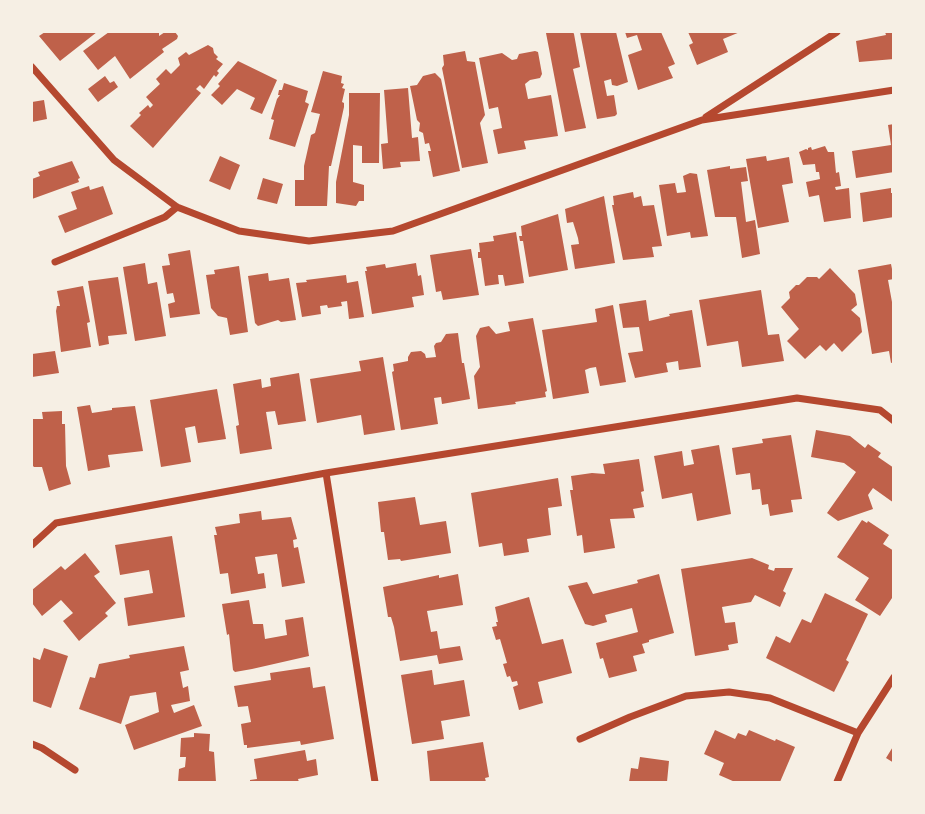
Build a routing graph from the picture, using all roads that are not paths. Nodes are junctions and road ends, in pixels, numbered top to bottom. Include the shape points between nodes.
1 (837, 32) edge
2 (32, 66) edge
3 (894, 90) edge
4 (702, 120) junction
5 (177, 207) junction
6 (55, 262) dead end
7 (894, 421) edge
8 (326, 473) junction
9 (32, 545) edge
10 (894, 677) edge
11 (858, 733) junction
12 (580, 739) dead end
13 (32, 744) edge
14 (75, 770) dead end
15 (375, 782) edge
16 (836, 782) edge

1 - 4 street
2 - 5 street via 114,160
3 - 4 street
4 - 5 street via 393,231 309,241 239,231
5 - 6 street via 165,217
7 - 8 street via 880,410 797,398
8 - 9 street via 56,523
8 - 15 street
10 - 11 street
11 - 12 street via 771,698 729,692 686,696
11 - 16 street
13 - 14 street

